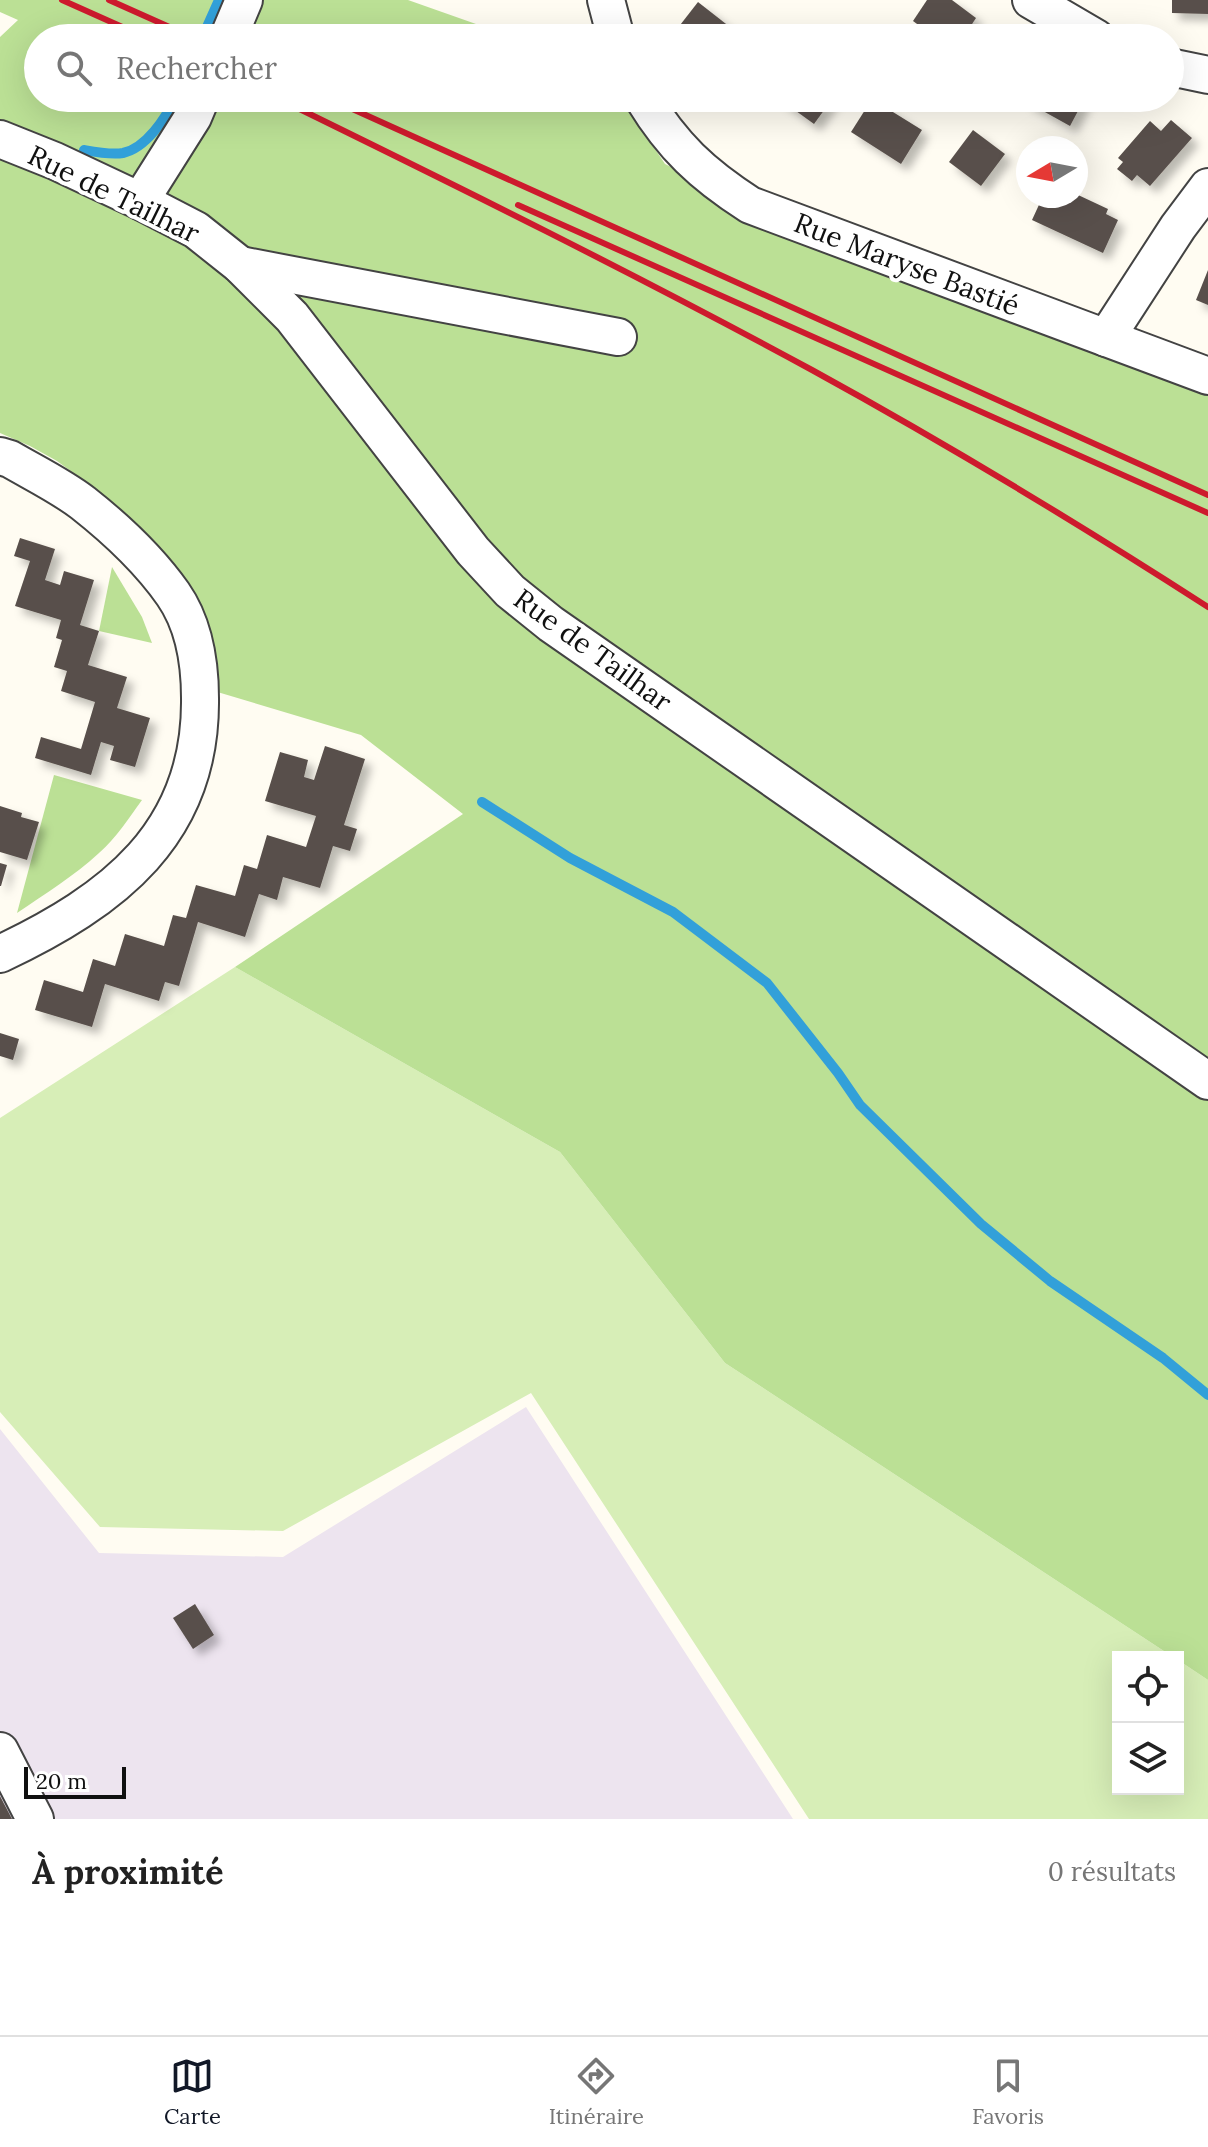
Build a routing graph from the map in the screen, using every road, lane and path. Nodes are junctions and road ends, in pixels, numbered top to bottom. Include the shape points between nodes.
1 (244, 0) edge
2 (606, 0) edge
3 (1031, 0) edge
4 (234, 24) edge
5 (612, 24) edge
6 (1072, 24) edge
7 (1184, 70) edge
8 (1208, 75) edge
9 (195, 112) edge
10 (652, 112) edge
11 (0, 139) edge
12 (1208, 187) edge
13 (140, 201) junction
14 (240, 265) junction
15 (618, 337) dead end
16 (1106, 338) junction
17 (1208, 376) edge
18 (0, 456) edge
19 (0, 954) edge
20 (1208, 1081) edge
21 (0, 1751) edge
22 (35, 1819) edge

1 - 4 street
2 - 5 street
3 - 6 street
7 - 8 street
9 - 13 street
10 - 16 street, Rue Maryse Bastié via 697,167 750,205
11 - 13 street, Rue de Tailhar
12 - 16 street
13 - 14 street, Rue de Tailhar via 196,230
14 - 15 street
14 - 20 street, Rue de Tailhar via 292,317 473,551 510,591
16 - 17 street, Rue Maryse Bastié
18 - 19 street via 82,502 141,555 174,595 196,647 200,718 186,787 153,846 95,902
21 - 22 street

